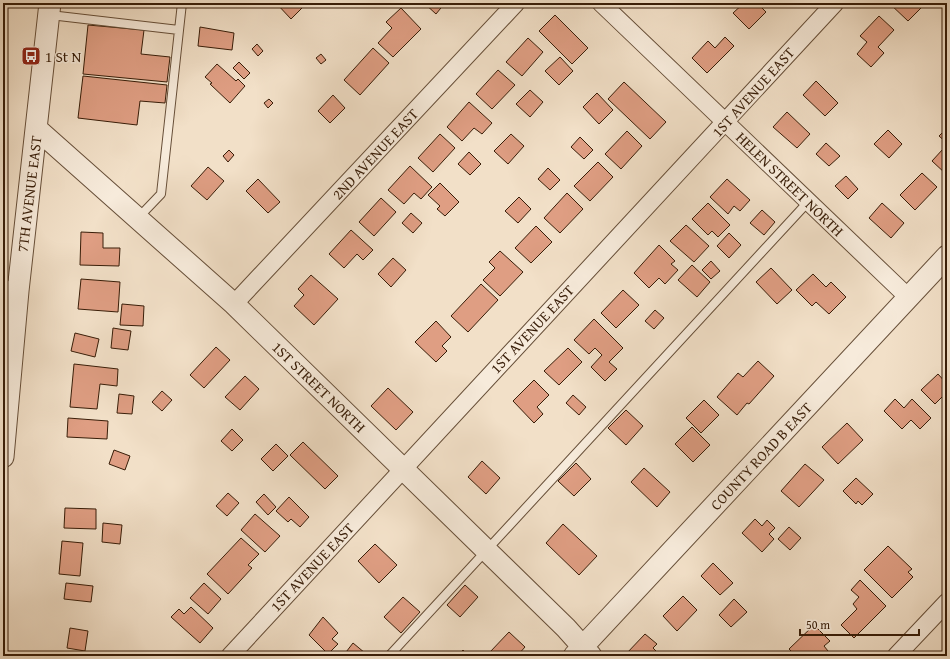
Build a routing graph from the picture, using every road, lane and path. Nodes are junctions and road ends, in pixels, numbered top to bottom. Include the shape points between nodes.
1 (182, 3) edge
2 (516, 3) edge
3 (601, 3) edge
4 (834, 3) edge
5 (50, 9) edge
6 (179, 30) junction
7 (726, 123) junction
8 (37, 129) junction
9 (808, 202) junction
10 (138, 219) junction
11 (947, 256) edge
12 (10, 290) edge
13 (909, 298) junction
14 (234, 304) junction
15 (3, 458) edge
16 (403, 468) junction
17 (487, 551) junction
18 (947, 602) edge
19 (582, 653) edge
20 (230, 656) edge
21 (390, 656) edge
22 (896, 656) edge

1 - 6 lane
2 - 14 street, 2ND AVENUE EAST
3 - 7 street, HELEN STREET NORTH
4 - 7 street, 1ST AVENUE EAST
5 - 6 lane
5 - 8 street, 7TH AVENUE EAST
6 - 10 lane via 161,194
7 - 9 street, HELEN STREET NORTH
7 - 16 street, 1ST AVENUE EAST
8 - 10 street, 1ST STREET NORTH
8 - 12 street, 7TH AVENUE EAST
9 - 13 street, HELEN STREET NORTH
9 - 17 lane
10 - 14 street, 1ST STREET NORTH
11 - 13 street, COUNTY ROAD B EAST
12 - 15 street, 7TH AVENUE EAST
13 - 19 street, COUNTY ROAD B EAST
14 - 16 street, 1ST STREET NORTH
16 - 17 street, 1ST STREET NORTH
16 - 20 street, 1ST AVENUE EAST
17 - 19 street, 1ST STREET NORTH
17 - 21 lane
18 - 22 street

